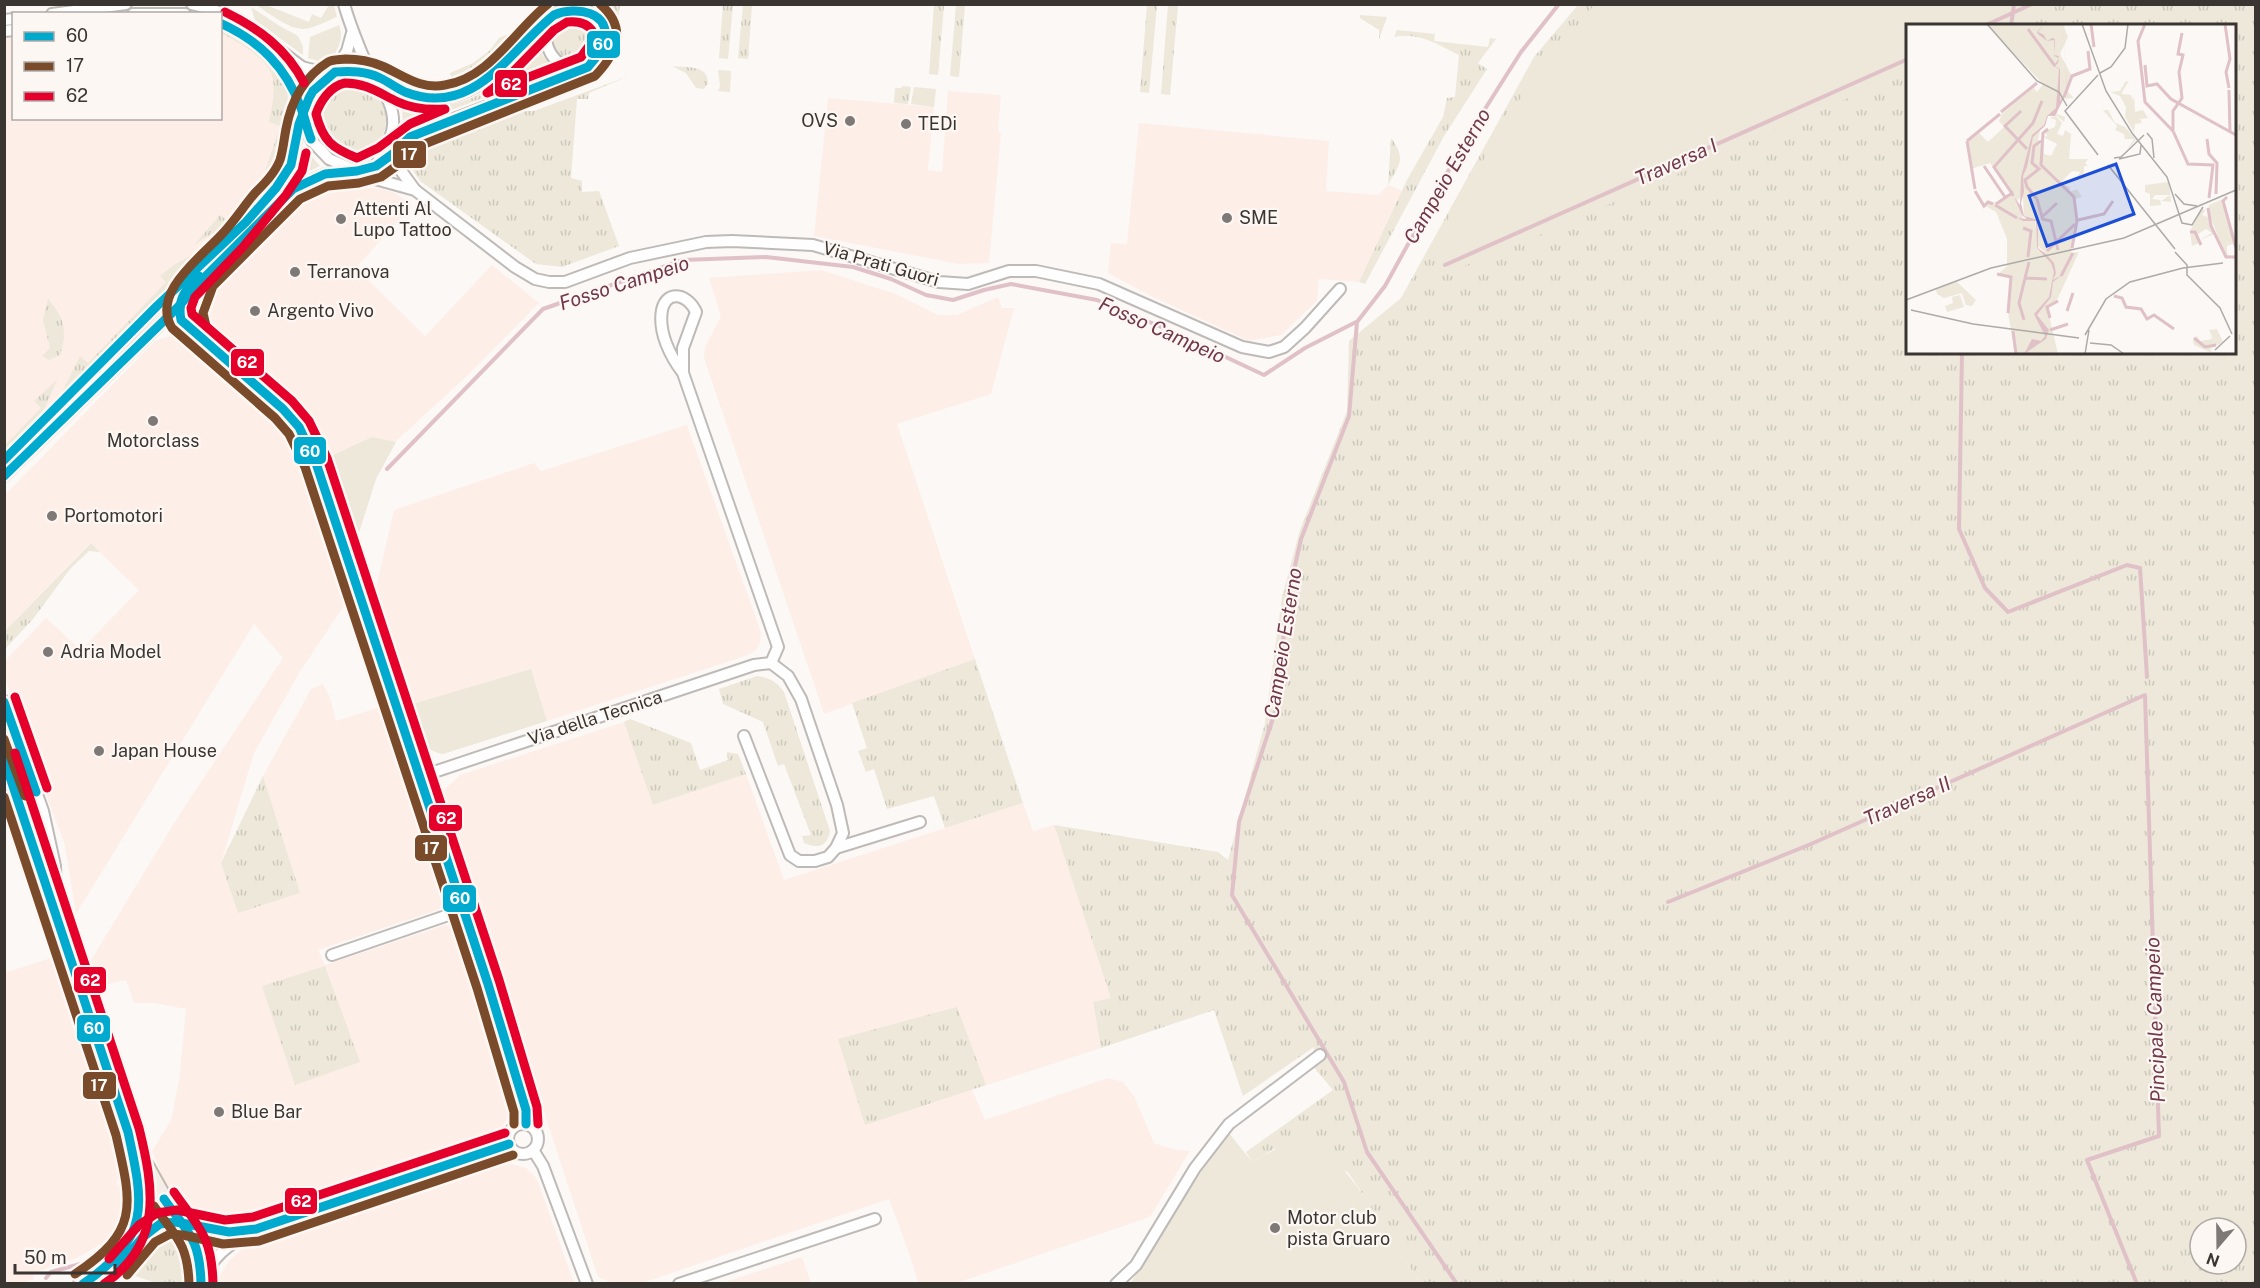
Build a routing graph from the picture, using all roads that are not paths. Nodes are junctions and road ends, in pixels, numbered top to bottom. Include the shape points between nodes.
1 (126, 4) edge
2 (192, 4) edge
3 (344, 4) edge
4 (66, 12) edge
5 (221, 12) edge
6 (222, 12) edge
7 (546, 21) junction
8 (222, 24) edge
9 (352, 33) junction
10 (578, 70) junction
11 (335, 72) junction
12 (373, 75) junction
13 (303, 111) junction
14 (394, 153) junction
15 (376, 166) junction
16 (357, 171) junction
17 (415, 190) junction
18 (246, 222) junction
19 (202, 279) junction
20 (1340, 289) dead end
21 (178, 307) junction
22 (195, 332) junction
23 (682, 373) junction
24 (4, 461) edge
25 (4, 476) edge
26 (771, 663) junction
27 (4, 701) edge
28 (744, 736) dead end
29 (4, 757) edge
30 (419, 777) junction
31 (920, 822) dead end
32 (836, 848) junction
33 (463, 910) junction
34 (57, 913) junction
35 (332, 955) dead end
36 (1320, 1055) dead end
37 (526, 1124) junction
38 (128, 1132) junction
39 (510, 1143) junction
40 (533, 1150) junction
41 (874, 1219) dead end
42 (183, 1222) junction
43 (256, 1229) junction
44 (82, 1284) edge
45 (99, 1284) edge
46 (202, 1284) edge
47 (587, 1284) edge
48 (679, 1284) edge
49 (1116, 1284) edge

1 - 4 street
2 - 5 street
3 - 9 street
6 - 11 street via 258,32 302,67
7 - 10 street via 544,36 550,56
7 - 10 street, Via Prati Guori via 552,12 575,4 591,11 602,23 605,38 601,51 588,67
7 - 12 street, Via Prati Guori via 488,80 468,92 446,98 414,95
8 - 13 street via 246,36 278,62
9 - 11 street
9 - 12 street
10 - 14 street, Via Prati Guori via 424,130
11 - 12 street
11 - 13 street via 313,91
12 - 15 street via 390,104 393,125
13 - 16 street via 305,128 320,152
13 - 18 street via 291,165
14 - 15 street, Via Prati Guori
14 - 17 street, Via Prati Guori via 399,168
15 - 16 street, Via Prati Guori
16 - 17 street, Via Prati Guori
16 - 19 street, Via Prati Guori via 325,174 293,189
17 - 20 street, Via Prati Guori via 514,267 549,282 565,282 630,258 706,242 813,245 939,282 968,284 1009,272 1036,271 1099,284 1242,347 1269,352 1284,347
18 - 21 street via 185,290
18 - 24 street
19 - 21 street, Via Prati Guori
19 - 22 street via 191,312
21 - 22 street via 182,320
21 - 25 street, Via Prati Guori
22 - 30 street via 299,427 316,464
23 - 23 street via 682,348 696,312 693,304 679,296 664,304 662,326 670,356
23 - 26 street via 778,646
26 - 30 street, Via della Tecnica via 754,665
26 - 32 street via 788,676 801,699 837,805 843,833
27 - 34 street via 43,811 55,866
28 - 32 street via 790,855 799,861 815,861 828,857
29 - 34 main road
30 - 33 street
31 - 32 street
33 - 35 street
33 - 37 street via 526,1110
34 - 38 main road
36 - 49 street via 1228,1124 1195,1168 1136,1265
37 - 39 street via 512,1129
37 - 40 street via 537,1132 538,1142
38 - 42 main road via 150,1178
38 - 44 main road via 140,1203 138,1224 123,1252
39 - 40 street via 520,1153
39 - 43 street
40 - 47 street via 543,1166
41 - 48 street
42 - 43 street via 218,1231
42 - 45 street via 154,1227
42 - 46 main road via 200,1255
43 - 46 street via 220,1252

